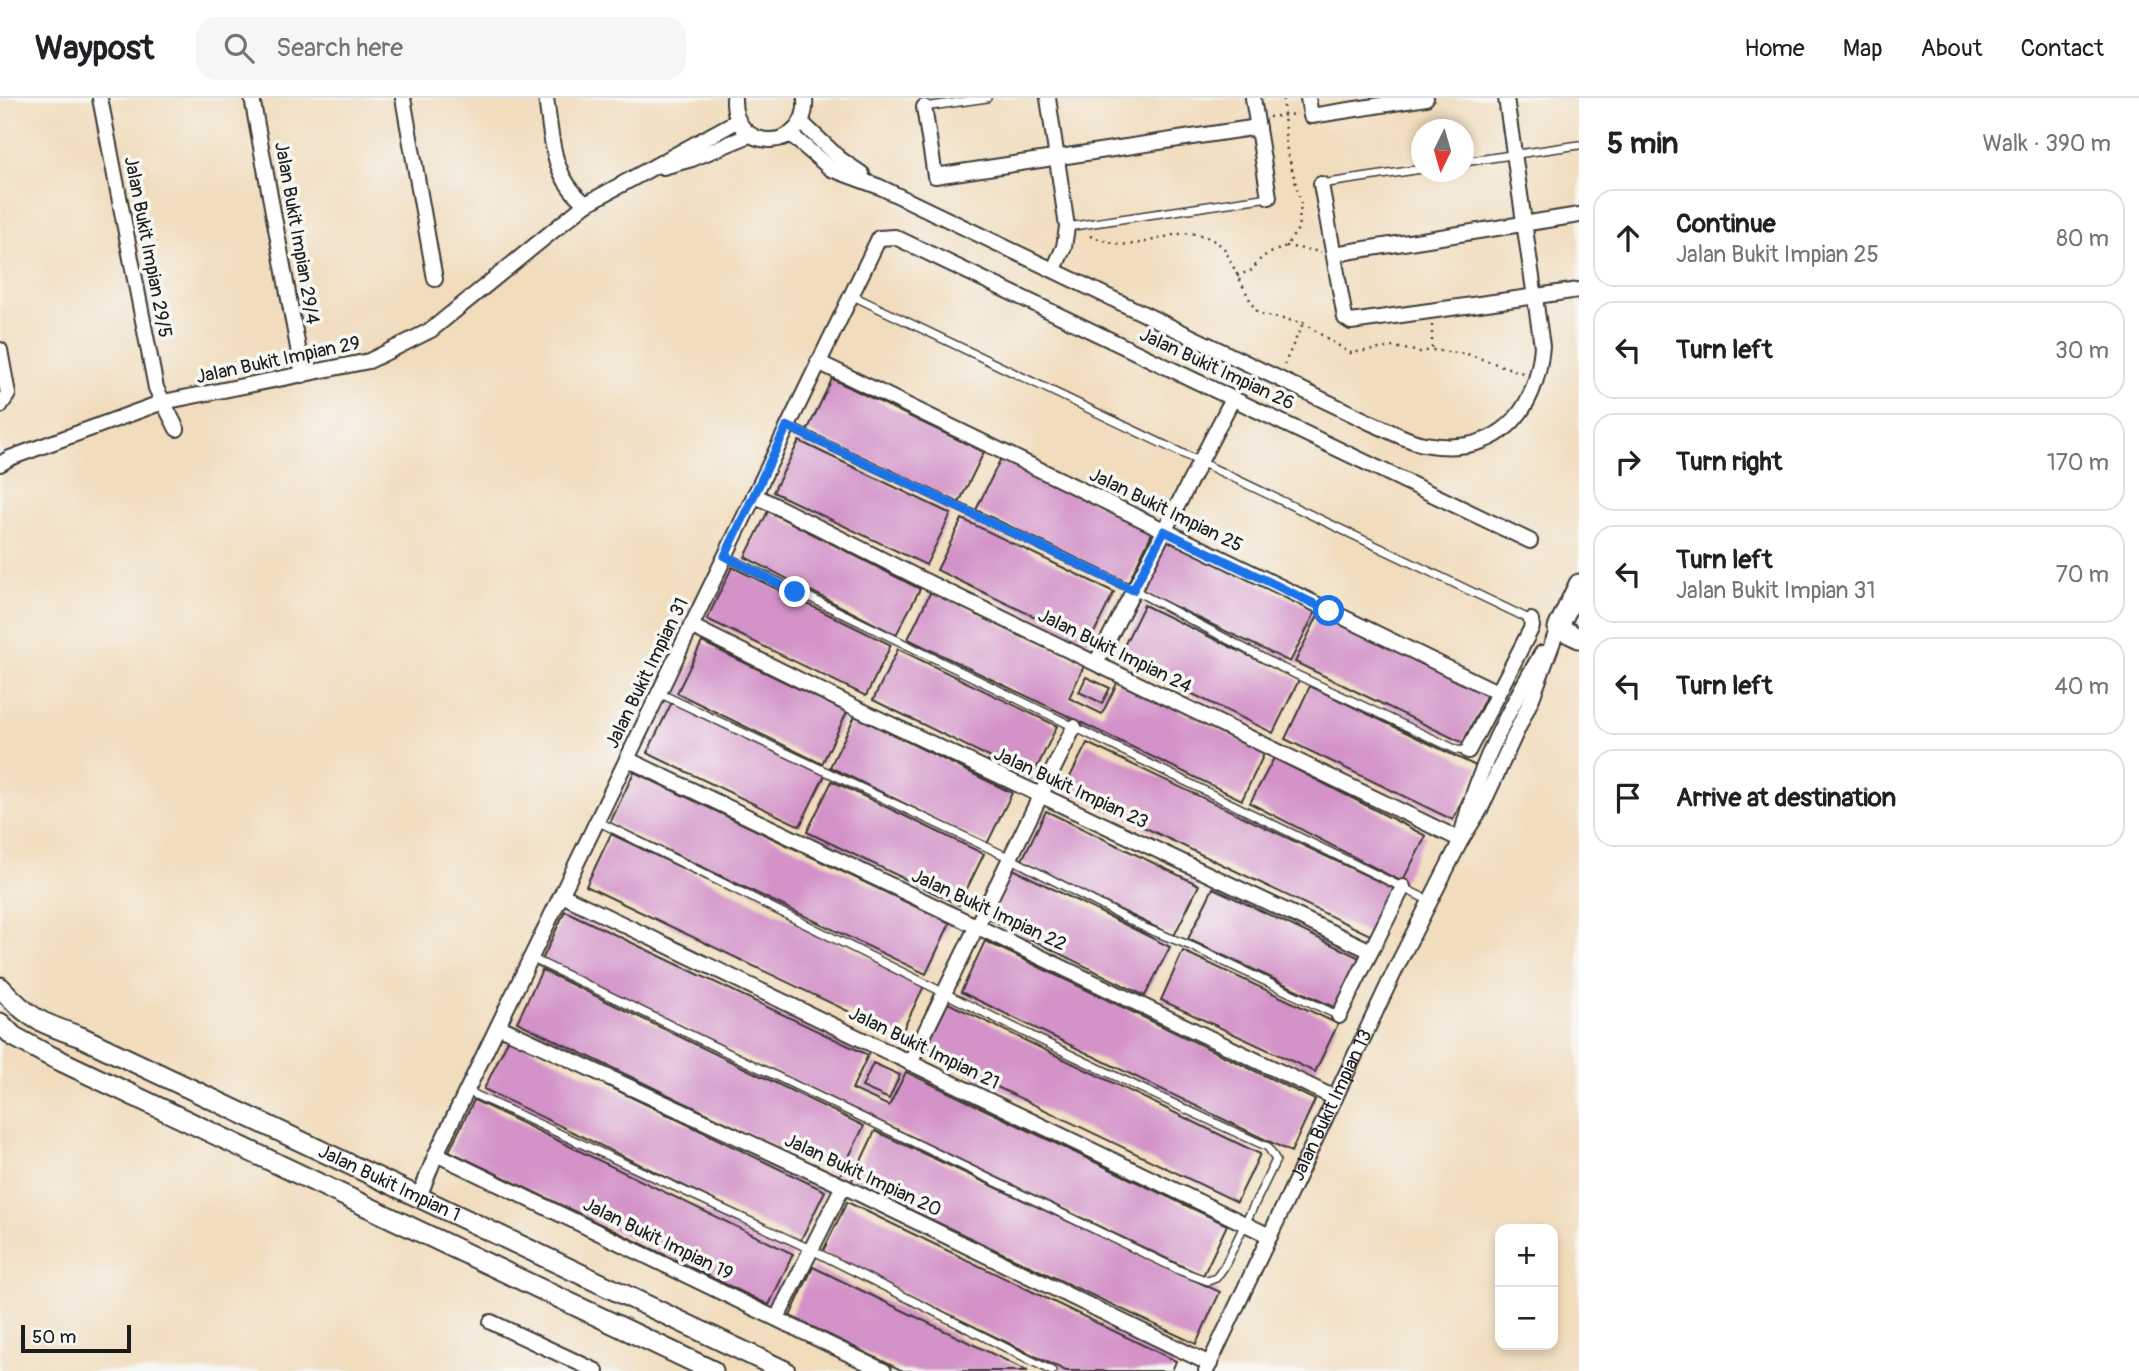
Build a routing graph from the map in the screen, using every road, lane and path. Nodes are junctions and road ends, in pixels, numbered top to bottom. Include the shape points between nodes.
1 (100, 98) edge
2 (252, 98) edge
3 (404, 98) edge
4 (546, 98) edge
5 (734, 98) edge
6 (805, 98) edge
7 (987, 98) edge
8 (1048, 98) edge
9 (1254, 98) edge
10 (1308, 98) edge
11 (1426, 98) edge
12 (1506, 98) edge
13 (924, 107) joint
14 (1311, 116) junction
15 (737, 121) junction
16 (801, 122) junction
17 (1257, 123) junction
18 (790, 134) junction
19 (750, 135) junction
20 (1579, 145) edge
21 (1514, 155) junction
22 (1057, 157) junction
23 (1474, 161) edge
24 (1411, 171) edge
25 (641, 173) junction
26 (1321, 184) joint
27 (880, 187) junction
28 (1269, 197) joint
29 (586, 204) junction
30 (1579, 215) edge
31 (1525, 223) junction
32 (1067, 227) junction
33 (887, 236) joint
34 (1286, 246) dead end
35 (1334, 254) junction
36 (1054, 270) junction
37 (435, 279) dead end
38 (1579, 290) edge
39 (851, 295) junction
40 (1536, 298) junction
41 (1430, 313) junction
42 (1303, 323) junction
43 (0, 350) edge
44 (1432, 350) junction
45 (818, 362) junction
46 (303, 375) junction
47 (1539, 377) junction
48 (1277, 378) junction
49 (1233, 398) junction
50 (163, 402) junction
51 (0, 406) edge
52 (787, 426) junction
53 (177, 429) dead end
54 (1199, 462) junction
55 (0, 464) edge
56 (754, 495) junction
57 (1164, 531) junction
58 (1530, 541) dead end
59 (725, 556) junction
60 (1579, 583) edge
61 (1133, 590) junction
62 (1531, 620) joint
63 (691, 626) junction
64 (1558, 628) junction
65 (1579, 638) edge
66 (1096, 663) junction
67 (1497, 692) junction
68 (659, 693) junction
69 (1073, 727) junction
70 (1468, 751) joint
71 (627, 759) junction
72 (1041, 795) junction
73 (597, 821) junction
74 (1461, 840) junction
75 (1010, 858) junction
76 (1403, 887) junction
77 (562, 895) junction
78 (1430, 901) junction
79 (978, 925) junction
80 (1371, 951) junction
81 (531, 958) junction
82 (0, 987) edge
83 (946, 991) junction
84 (1339, 1016) joint
85 (0, 1023) edge
86 (498, 1026) junction
87 (910, 1063) junction
88 (467, 1091) junction
89 (1335, 1098) junction
90 (436, 1154) junction
91 (843, 1186) junction
92 (419, 1198) junction
93 (367, 1206) junction
94 (1243, 1225) junction
95 (1270, 1236) junction
96 (438, 1240) junction
97 (810, 1250) junction
98 (777, 1318) junction
99 (491, 1322) dead end
100 (1208, 1368) edge
101 (596, 1371) edge
102 (713, 1371) edge
103 (785, 1371) edge
104 (884, 1371) edge
105 (1052, 1371) edge

1 - 50 street, Jalan Bukit Impian 29/5 via 156,388
2 - 46 street, Jalan Bukit Impian 29/4
3 - 37 street
4 - 29 street via 556,166 573,194
5 - 15 street
6 - 16 street
7 - 13 lane
8 - 22 street
9 - 17 street
10 - 14 street
11 - 14 street
12 - 21 street
13 - 22 street via 935,176
14 - 17 path via 1284,113
15 - 19 street
15 - 25 street, Jalan Bukit Impian 29
16 - 18 street
16 - 27 street via 840,159
17 - 22 street
17 - 28 street
18 - 19 street via 774,140
18 - 27 street via 831,169
19 - 25 street, Jalan Bukit Impian 29 via 692,159
20 - 21 lane
21 - 23 lane
21 - 31 street
22 - 32 street
24 - 26 lane
25 - 29 street, Jalan Bukit Impian 29
26 - 35 street
27 - 36 street
28 - 32 lane
29 - 46 street, Jalan Bukit Impian 29 via 431,330 369,361
30 - 31 street
31 - 35 street
31 - 40 street
32 - 36 street
32 - 42 path via 1125,245 1180,232 1216,242 1224,248 1255,310 1263,316
33 - 39 street, Jalan Bukit Impian 31 via 879,238
33 - 49 street, Jalan Bukit Impian 26
34 - 35 path
35 - 41 street via 1345,318 1359,323
36 - 48 street
38 - 40 street
39 - 45 street, Jalan Bukit Impian 31
39 - 54 lane
40 - 41 street
40 - 47 street via 1542,346
41 - 44 path
42 - 44 path via 1350,353 1394,347
42 - 48 path
43 - 51 street via 8,394
44 - 47 path via 1467,354
45 - 52 street, Jalan Bukit Impian 31
45 - 57 street, Jalan Bukit Impian 25
46 - 50 street, Jalan Bukit Impian 29
47 - 48 street via 1525,408 1502,432 1465,446 1423,444
49 - 54 street
49 - 58 street, Jalan Bukit Impian 26
50 - 53 street, Jalan Bukit Impian 29/5
50 - 55 street, Jalan Bukit Impian 29
52 - 56 street, Jalan Bukit Impian 31
52 - 61 lane
54 - 57 street
54 - 62 lane
56 - 59 street, Jalan Bukit Impian 31
56 - 66 street, Jalan Bukit Impian 24
57 - 61 street
57 - 67 street, Jalan Bukit Impian 25
59 - 63 street, Jalan Bukit Impian 31
59 - 69 lane
60 - 64 street, Jalan Bukit Impian 13
61 - 66 street
61 - 70 lane via 1282,668 1457,750
62 - 67 street via 1532,627
63 - 68 street, Jalan Bukit Impian 31
63 - 72 street, Jalan Bukit Impian 23
64 - 65 street
64 - 74 street, Jalan Bukit Impian 13 via 1519,691 1485,764
66 - 74 street, Jalan Bukit Impian 24
67 - 70 street
68 - 71 street, Jalan Bukit Impian 31
68 - 75 lane
69 - 72 street
69 - 76 lane
71 - 73 street, Jalan Bukit Impian 31
71 - 79 street, Jalan Bukit Impian 22
72 - 75 street
72 - 80 street, Jalan Bukit Impian 23
73 - 77 street, Jalan Bukit Impian 31
73 - 83 lane
74 - 78 street, Jalan Bukit Impian 13
75 - 79 street
75 - 84 lane via 1145,928
76 - 78 lane
76 - 80 street
77 - 81 street, Jalan Bukit Impian 31
77 - 87 street, Jalan Bukit Impian 21
78 - 89 street, Jalan Bukit Impian 13
79 - 83 street
79 - 89 street, Jalan Bukit Impian 22
80 - 84 street
81 - 86 street, Jalan Bukit Impian 31
81 - 94 lane via 1181,1271 1209,1281 1216,1278
82 - 92 street, Jalan Bukit Impian 1 via 37,1022 81,1037
83 - 87 street
83 - 94 lane via 1112,1077 1268,1147 1276,1160
85 - 93 street, Jalan Bukit Impian 1 via 13,1036 46,1054
86 - 88 street, Jalan Bukit Impian 31
86 - 91 street, Jalan Bukit Impian 20
87 - 94 street, Jalan Bukit Impian 21
88 - 90 street, Jalan Bukit Impian 31
88 - 97 lane
89 - 95 street, Jalan Bukit Impian 13
90 - 92 street
90 - 98 street, Jalan Bukit Impian 19
91 - 97 street
91 - 100 street, Jalan Bukit Impian 20
92 - 93 street
92 - 96 street via 426,1222
92 - 103 street, Jalan Bukit Impian 1
93 - 96 street, Jalan Bukit Impian 1
94 - 95 street, Jalan Bukit Impian 21
95 - 100 street, Jalan Bukit Impian 13
96 - 102 street, Jalan Bukit Impian 1
97 - 98 street
97 - 105 lane
98 - 104 street, Jalan Bukit Impian 19
99 - 101 street

